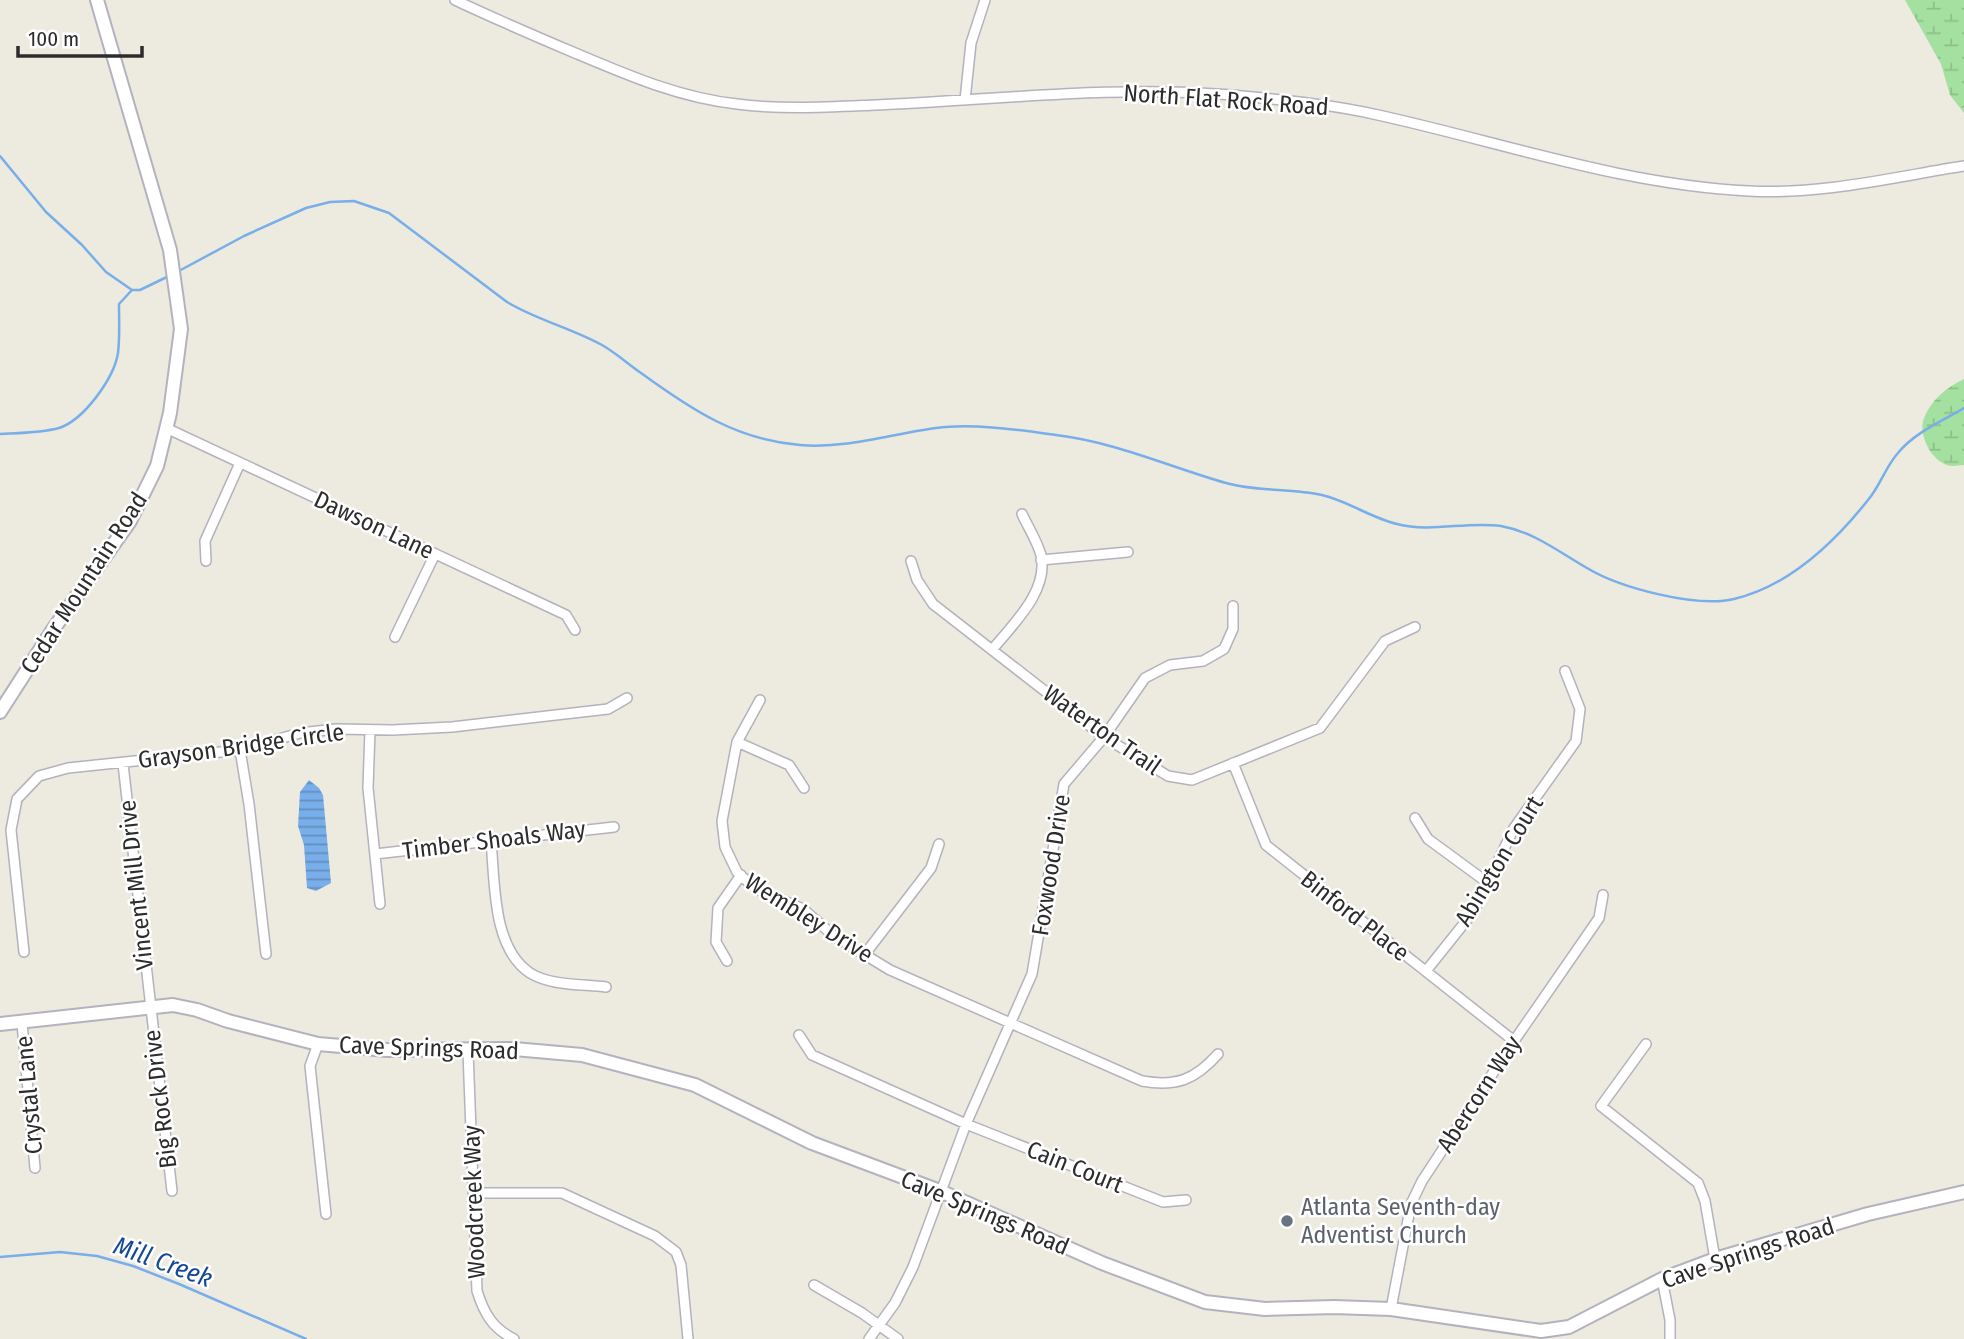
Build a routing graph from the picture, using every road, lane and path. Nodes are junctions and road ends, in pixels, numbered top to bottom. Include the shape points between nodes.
1 (97, 0) edge
2 (455, 0) edge
3 (985, 0) edge
4 (965, 100) junction
5 (1964, 166) edge
6 (166, 428) junction
7 (240, 463) junction
8 (1023, 514) dead end
9 (1128, 552) dead end
10 (435, 554) junction
11 (1041, 560) junction
12 (206, 561) dead end
13 (911, 561) dead end
14 (1233, 606) dead end
15 (1415, 626) dead end
16 (575, 630) dead end
17 (395, 637) dead end
18 (992, 650) junction
19 (1565, 671) dead end
20 (627, 698) dead end
21 (760, 700) dead end
22 (0, 712) edge
23 (370, 730) junction
24 (1104, 737) junction
25 (737, 742) junction
26 (240, 750) junction
27 (1233, 763) junction
28 (123, 764) junction
29 (804, 788) dead end
30 (1415, 818) dead end
31 (614, 827) dead end
32 (491, 841) junction
33 (939, 844) dead end
34 (375, 854) junction
35 (741, 875) junction
36 (1488, 883) junction
37 (1603, 895) dead end
38 (380, 904) dead end
39 (24, 952) dead end
40 (266, 954) dead end
41 (866, 954) junction
42 (727, 961) dead end
43 (1426, 971) junction
44 (606, 987) dead end
45 (149, 1006) junction
46 (1010, 1021) junction
47 (22, 1023) junction
48 (0, 1024) edge
49 (799, 1035) dead end
50 (1514, 1041) junction
51 (318, 1044) junction
52 (1646, 1044) dead end
53 (468, 1051) junction
54 (1218, 1054) dead end
55 (966, 1124) junction
56 (35, 1168) dead end
57 (172, 1191) dead end
58 (940, 1191) junction
59 (1964, 1192) edge
60 (474, 1194) junction
61 (1186, 1200) dead end
62 (326, 1214) dead end
63 (1714, 1259) junction
64 (1662, 1279) junction
65 (814, 1285) dead end
66 (1391, 1309) junction
67 (879, 1327) junction
68 (514, 1339) edge
69 (688, 1339) edge
70 (869, 1339) edge
71 (898, 1339) edge
72 (1670, 1339) edge

1 - 6 street, Cedar Mountain Road via 170,250 181,329
2 - 4 street, North Flat Rock Road via 611,68 691,96 783,107
3 - 4 street via 971,43
4 - 5 street, North Flat Rock Road via 1175,92 1286,101 1378,115 1662,182 1753,191 1830,187
6 - 7 street, Dawson Lane
6 - 22 street, Cedar Mountain Road via 157,466 130,521
7 - 10 street, Dawson Lane
7 - 12 street via 205,541
8 - 11 street
9 - 11 street
10 - 16 street, Dawson Lane via 566,615
10 - 17 street
11 - 18 street via 1042,573 1028,605
13 - 18 street, Waterton Trail via 933,604
14 - 24 street, Foxwood Drive via 1233,629 1224,649 1203,661 1170,665 1145,678
15 - 27 street, Waterton Trail via 1385,641 1320,727
18 - 24 street, Waterton Trail
19 - 36 street, Abington Court via 1580,709 1576,741 1514,828
20 - 23 street, Grayson Bridge Circle via 608,709 452,727
21 - 25 street, Wembley Drive
23 - 26 street, Grayson Bridge Circle via 300,733
23 - 34 street
24 - 27 street, Waterton Trail via 1168,776 1192,780
24 - 46 street, Foxwood Drive via 1064,784 1032,974
25 - 29 street via 789,765
25 - 35 street, Wembley Drive via 722,821 725,847
26 - 28 street, Grayson Bridge Circle
26 - 40 street
27 - 43 street, Binford Place via 1266,845
28 - 39 street, Grayson Bridge Circle via 68,768 39,776 17,799 11,830
28 - 45 street, Vincent Mill Drive
30 - 36 street via 1429,839
31 - 32 street, Timber Shoals Way
32 - 34 street, Timber Shoals Way
32 - 44 street via 501,929 511,956 531,974
33 - 41 street via 931,868
34 - 38 street
35 - 41 street, Wembley Drive via 756,888 803,909 834,936
35 - 42 street via 718,908 716,942
36 - 43 street, Abington Court via 1474,912
37 - 50 street, Abercorn Way via 1598,918
41 - 46 street, Wembley Drive via 891,970
43 - 50 street, Binford Place
45 - 47 street, Cave Springs Road
45 - 51 street, Cave Springs Road via 197,1010
45 - 57 street, Big Rock Drive
46 - 54 street, Wembley Drive via 1142,1081 1164,1085 1195,1075
46 - 55 street, Foxwood Drive
47 - 48 street, Cave Springs Road
47 - 56 street, Crystal Lane
49 - 55 street, Cain Court via 812,1055
50 - 66 street, Abercorn Way via 1422,1181 1412,1205
51 - 53 street, Cave Springs Road
51 - 62 street via 310,1066
52 - 63 street via 1601,1106 1698,1183
53 - 58 street, Cave Springs Road via 514,1049 582,1055 695,1085 813,1143
53 - 60 street, Woodcreek Way
55 - 58 street, Foxwood Drive
55 - 61 street, Cain Court via 1163,1202
58 - 66 street, Cave Springs Road via 1102,1263 1205,1302 1265,1310
58 - 67 street, Foxwood Drive via 914,1267
59 - 63 street, Cave Springs Road via 1868,1214
60 - 68 street, Woodcreek Way via 477,1290 493,1326
60 - 69 street via 562,1193 655,1236 676,1252 681,1265
63 - 64 street, Cave Springs Road
64 - 66 street, Cave Springs Road via 1569,1327 1542,1331
64 - 72 street
65 - 67 street
67 - 70 street, Foxwood Drive
67 - 71 street

